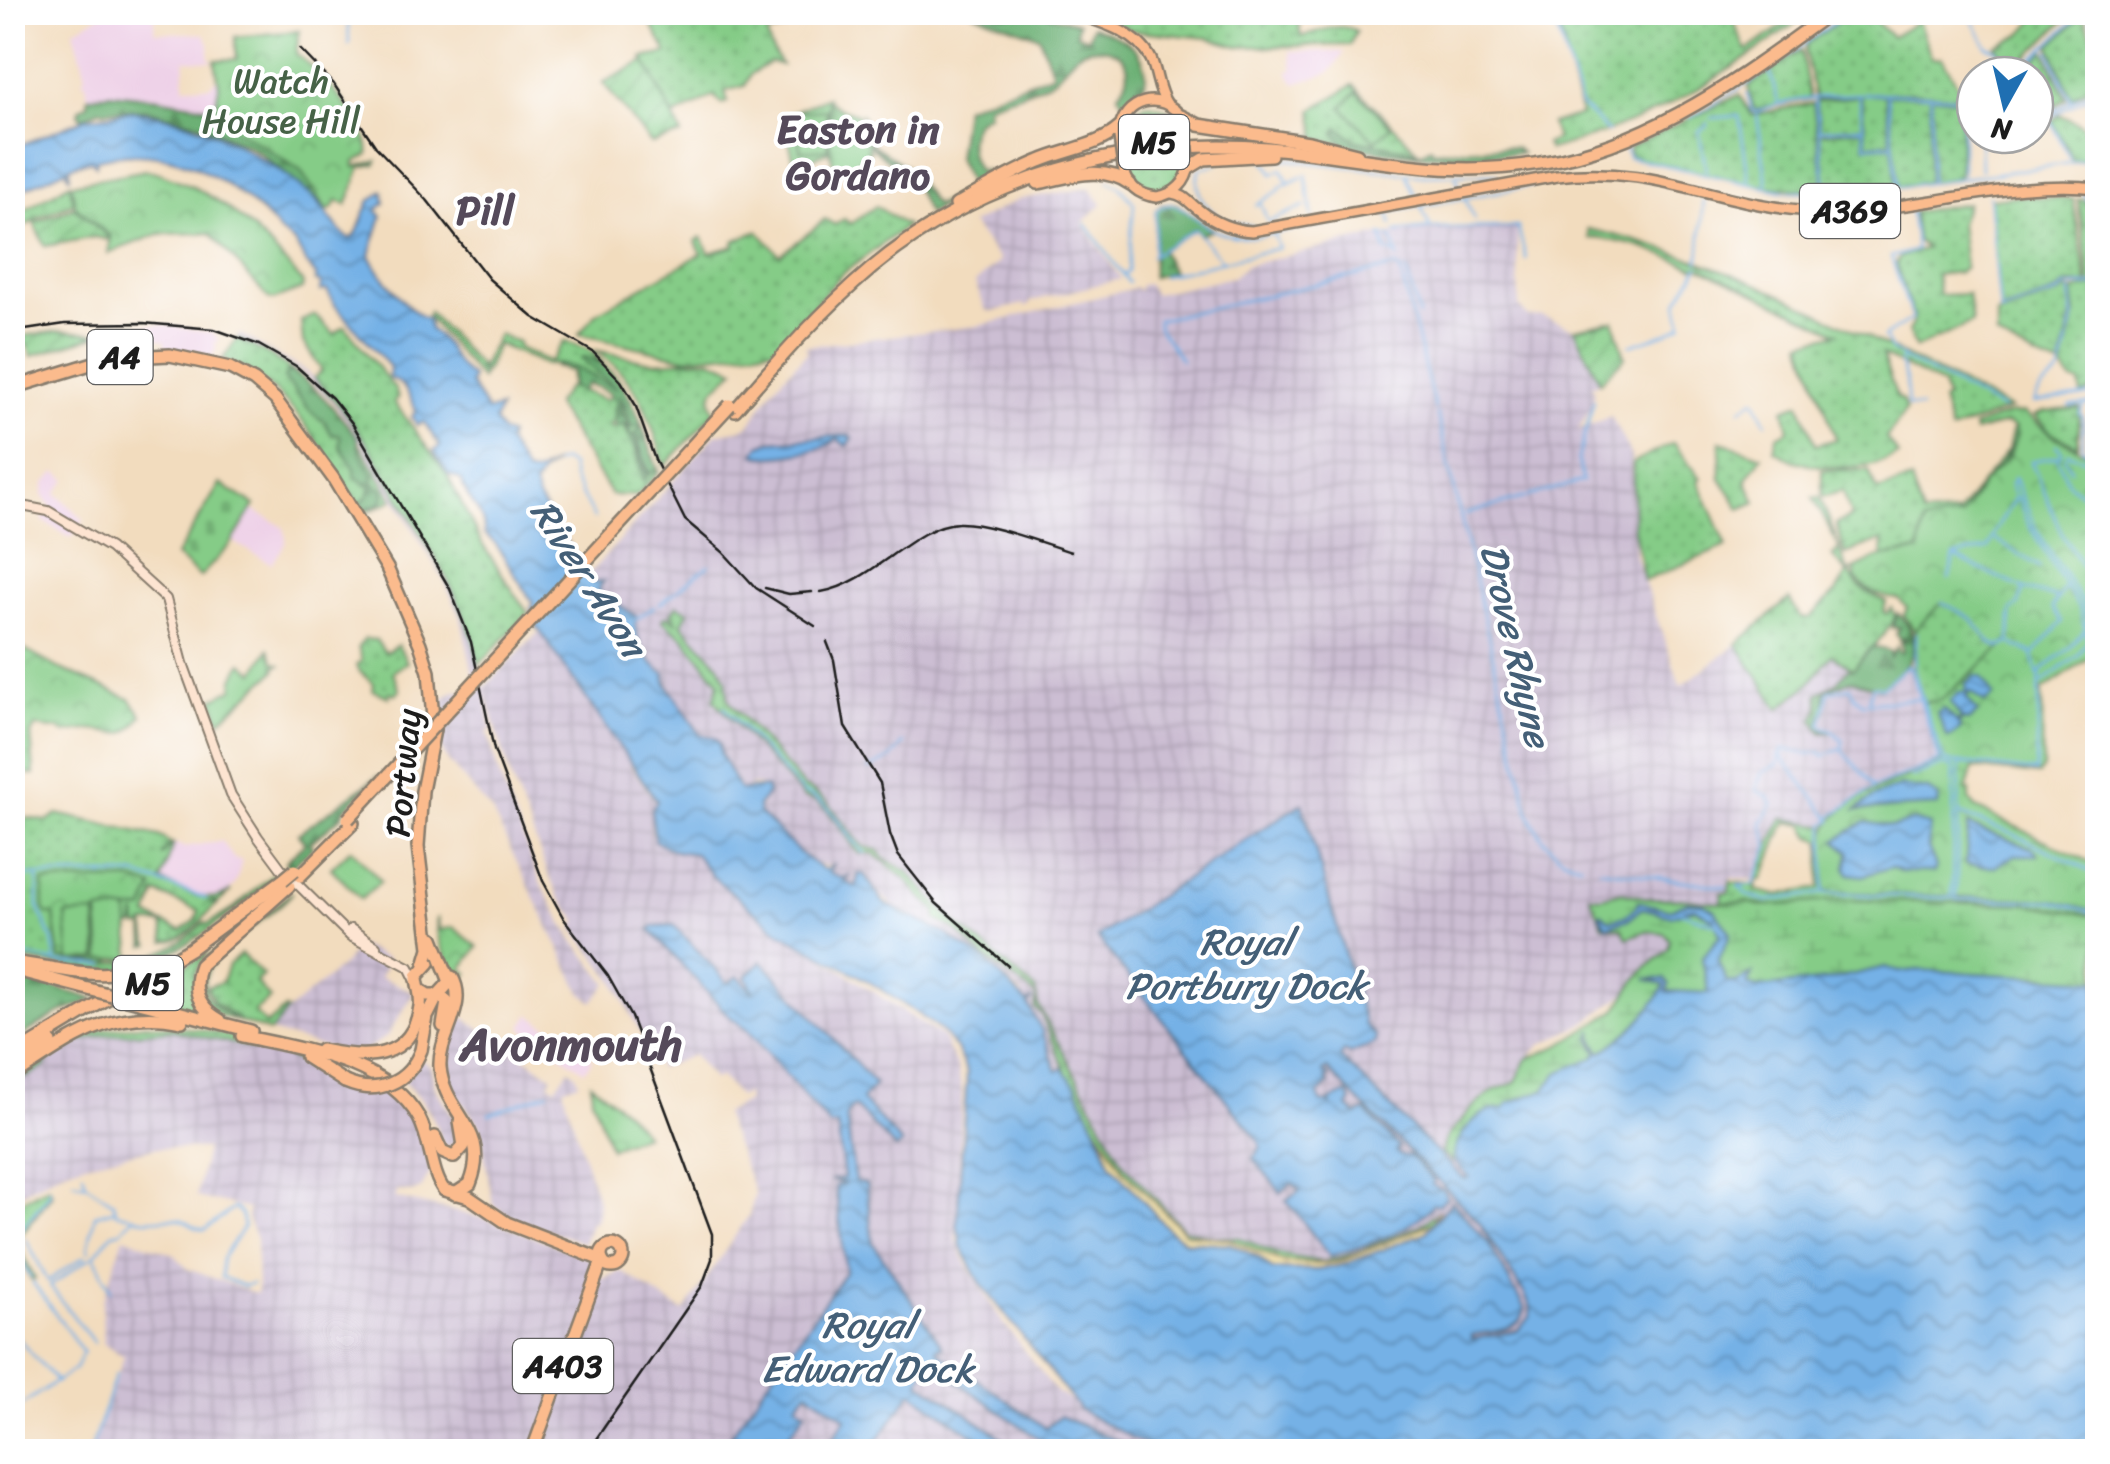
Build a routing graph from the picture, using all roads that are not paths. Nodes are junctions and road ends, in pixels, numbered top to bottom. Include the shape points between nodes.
1 (1070, 12) edge
2 (1820, 12) edge
3 (1832, 12) edge
4 (1126, 35) junction
5 (1138, 103) junction
6 (1167, 104) junction
7 (1183, 122) junction
8 (1120, 132) junction
9 (1356, 154) junction
10 (1332, 157) junction
11 (1189, 166) junction
12 (1130, 184) junction
13 (2098, 188) edge
14 (1172, 193) junction
15 (960, 203) junction
16 (1203, 214) junction
17 (935, 225) junction
18 (788, 345) junction
19 (12, 390) edge
20 (18, 504) edge
21 (396, 588) junction
22 (259, 836) junction
23 (286, 883) junction
24 (269, 903) junction
25 (228, 923) junction
26 (424, 965) junction
27 (12, 968) edge
28 (447, 971) junction
29 (418, 986) junction
30 (115, 995) junction
31 (439, 995) junction
32 (138, 1004) junction
33 (201, 1025) junction
34 (258, 1033) junction
35 (242, 1036) junction
36 (307, 1046) junction
37 (12, 1048) edge
38 (12, 1056) edge
39 (12, 1065) edge
40 (12, 1077) edge
41 (453, 1157) junction
42 (474, 1171) junction
43 (437, 1175) junction
44 (455, 1194) junction
45 (606, 1259) junction
46 (532, 1452) edge

1 - 4 main road
2 - 9 highway, M5 via 1697,98 1595,143 1476,164
3 - 10 highway, M5 via 1682,114 1580,154 1460,170
4 - 5 main road via 1153,72 1150,92
4 - 6 main road via 1150,58
5 - 6 main road
5 - 8 main road
6 - 7 main road
7 - 9 highway, M5
7 - 11 main road, bridge
8 - 12 main road, bridge
8 - 15 highway, M5 via 1044,158
9 - 15 highway, M5 via 1240,139 1141,144 1030,172
10 - 11 highway, M5 via 1232,156
10 - 17 highway, M5 via 1240,146 1124,154 1024,182
11 - 14 main road
11 - 16 main road via 1190,190
12 - 14 main road via 1149,196
12 - 17 highway, M5 via 1109,173 1056,179
13 - 16 main road, A369 via 2019,186 1828,211 1604,172 1268,230 1230,229
14 - 16 main road
15 - 18 highway, M5 via 868,262
17 - 18 highway, M5 via 872,268
18 - 23 highway, M5, bridge
19 - 21 highway, Portway / A4 via 110,358 170,355 241,374 270,393 344,494
20 - 22 main road via 52,514 114,550 166,600 231,795
21 - 26 highway, Portway / A4 via 425,658 434,710 418,831 430,948
21 - 28 highway, Portway / A4 via 436,680 438,738 422,844 432,932
22 - 26 main road via 354,932
22 - 29 main road via 281,868 350,936 409,966
23 - 24 highway, M5
23 - 25 highway, M5
24 - 34 highway, M5 via 208,955 196,978 208,1013
24 - 39 highway, M5
25 - 27 highway via 125,973
25 - 30 highway, M5
26 - 28 highway
26 - 29 highway
27 - 32 highway, M5, bridge
28 - 31 highway via 449,986
28 - 42 highway, A4 via 457,995 441,1073 472,1132
29 - 31 highway
29 - 36 highway, M5 via 416,1020 391,1050 372,1057
30 - 37 highway, M5
30 - 38 highway, M5
31 - 35 highway, M5, bridge via 409,1072 388,1086 345,1082 308,1058
31 - 41 highway via 447,1004 434,1070 464,1134 464,1149
32 - 33 highway, M5
32 - 34 highway, M5
33 - 35 highway, M5
33 - 40 highway, M5 via 158,1016 114,1019
34 - 36 highway, M5
35 - 43 highway, M5 via 352,1067 395,1088 422,1124
36 - 41 highway, M5 via 366,1064 401,1085 425,1114 442,1152
41 - 42 highway
41 - 43 highway
42 - 44 highway via 468,1187
42 - 45 highway, A4 via 484,1200 505,1218
43 - 44 highway via 442,1188
44 - 45 highway via 507,1223
45 - 46 highway, A403

